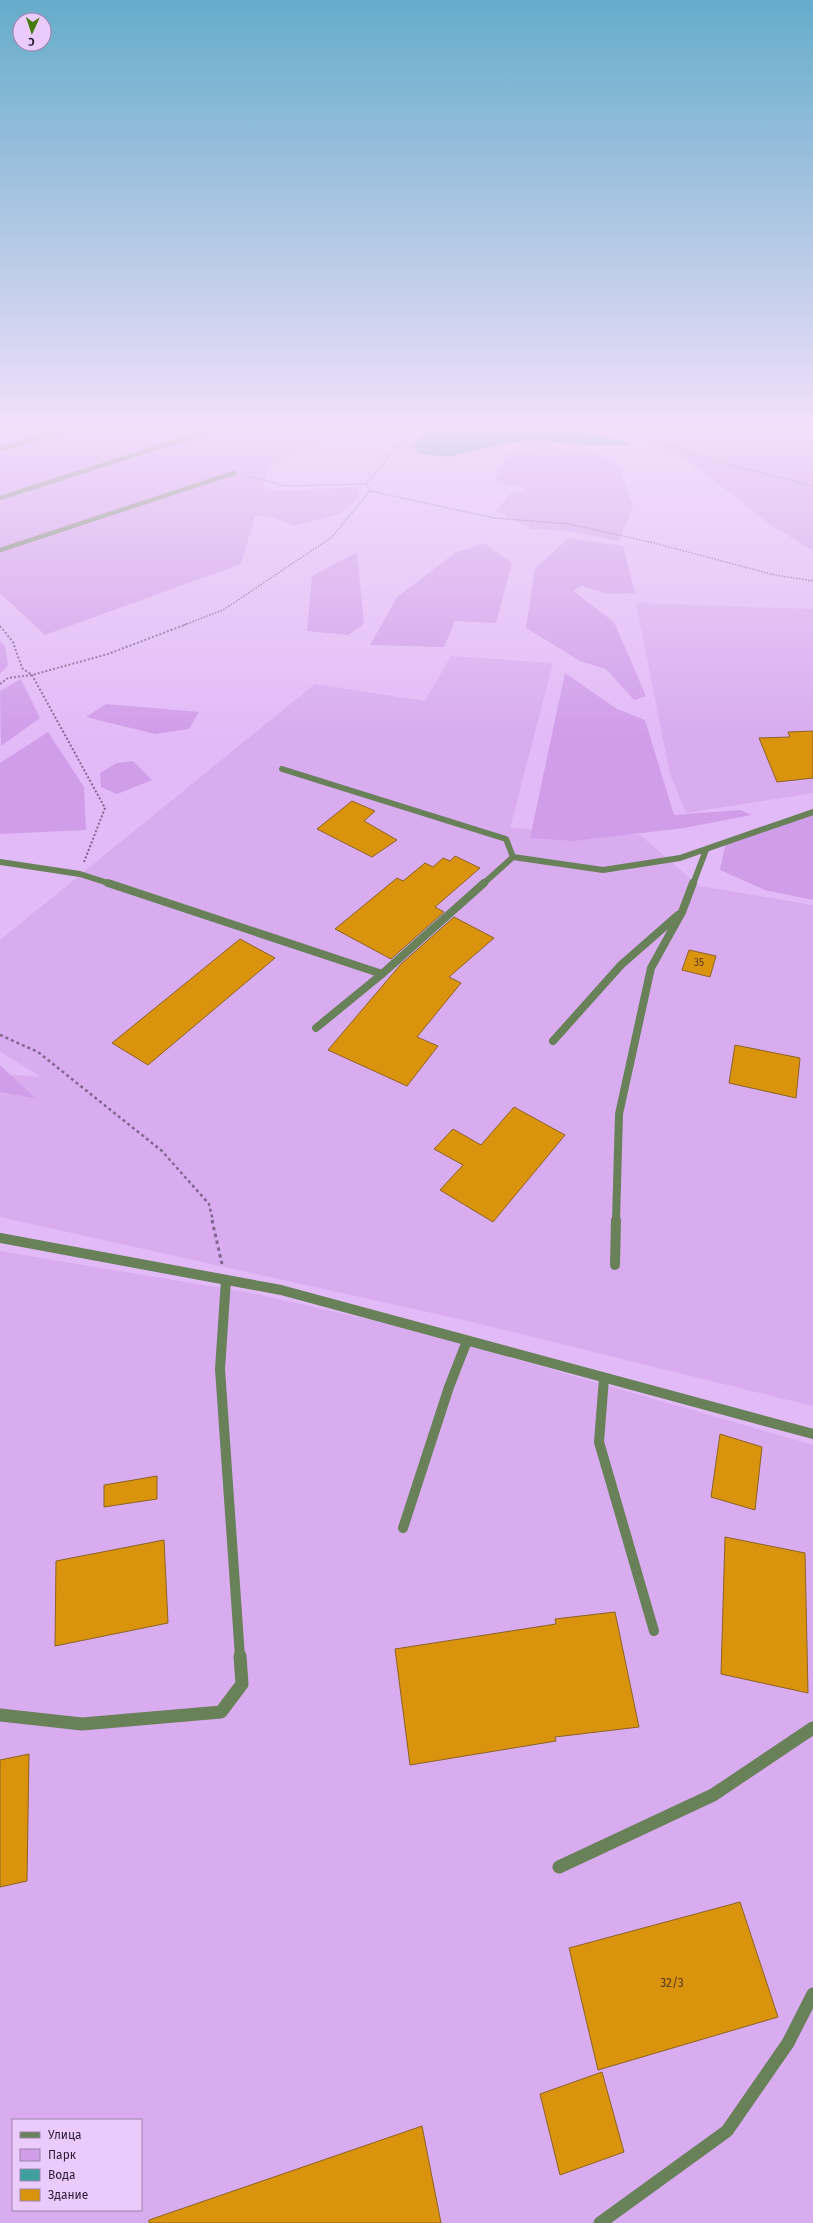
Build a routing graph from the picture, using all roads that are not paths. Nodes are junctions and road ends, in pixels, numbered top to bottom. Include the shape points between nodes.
1 (65, 529) edge
2 (0, 550) edge
3 (282, 769) dead end
4 (813, 812) edge
5 (706, 850) junction
6 (513, 857) junction
7 (0, 862) edge
8 (682, 912) junction
9 (382, 974) junction
10 (316, 1028) dead end
11 (554, 1041) dead end
12 (0, 1238) edge
13 (615, 1265) dead end
14 (226, 1280) junction
15 (467, 1341) junction
16 (604, 1378) junction
17 (813, 1434) edge
18 (403, 1528) dead end
19 (654, 1631) dead end
20 (0, 1715) edge
21 (813, 1728) edge
22 (559, 1867) dead end
23 (813, 1994) edge
24 (600, 2223) edge

1 - 2 street
3 - 6 street via 506,839
4 - 5 street
5 - 6 street via 680,858 603,870
5 - 8 street
6 - 9 street
7 - 9 street via 80,874
8 - 11 street via 621,964
8 - 13 street via 651,968 619,1114
9 - 10 street
12 - 14 street
14 - 15 street via 280,1290
14 - 20 street via 220,1369 242,1684 221,1712 82,1724
15 - 16 street
15 - 18 street via 449,1387
16 - 17 street
16 - 19 street via 599,1442
21 - 22 street via 713,1795
23 - 24 street via 788,2043 727,2131

